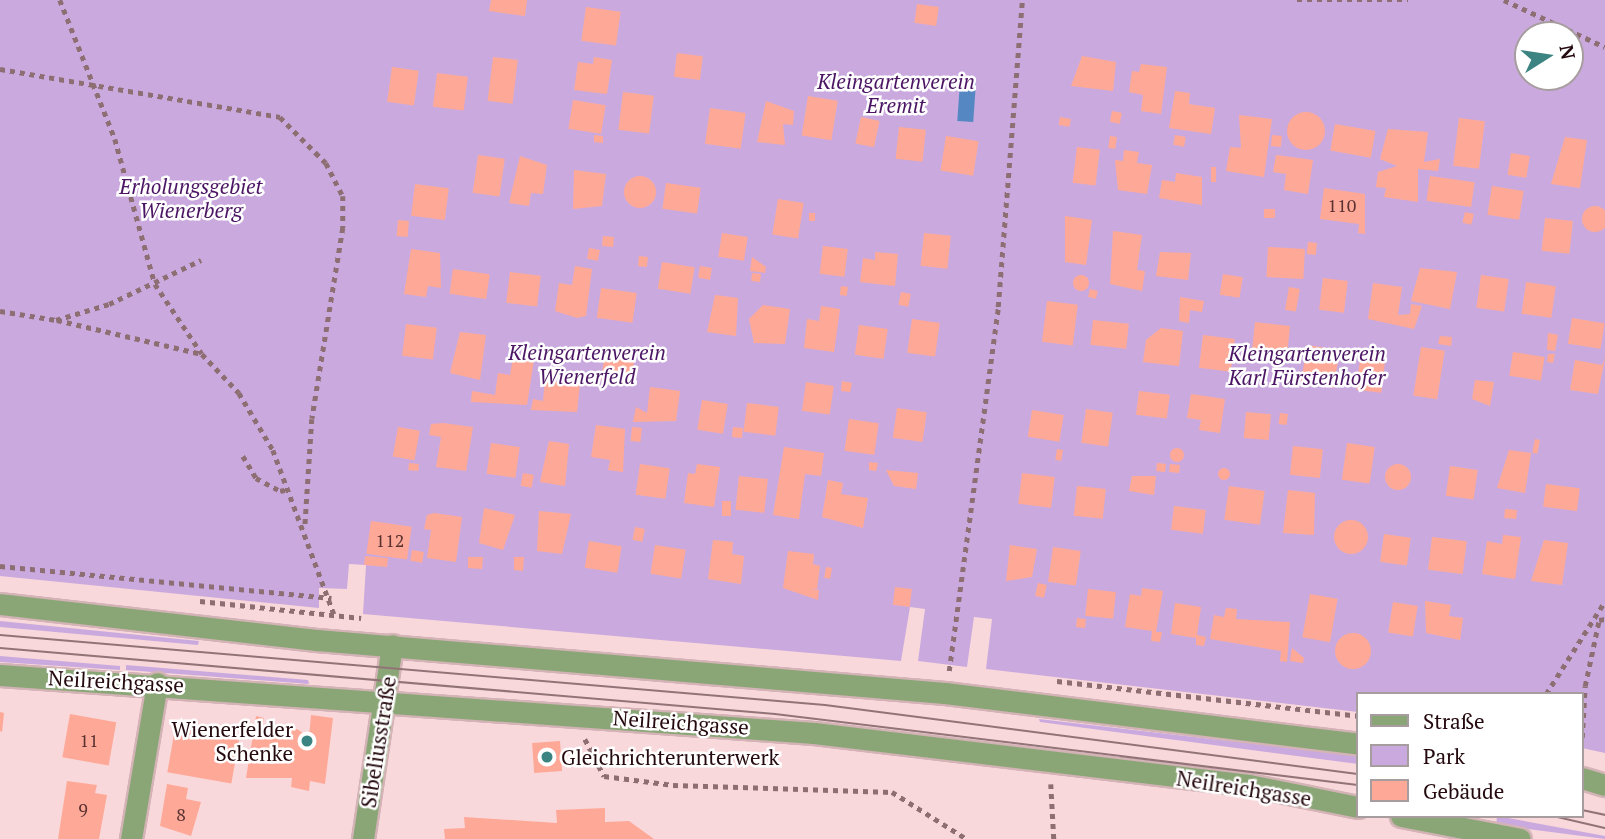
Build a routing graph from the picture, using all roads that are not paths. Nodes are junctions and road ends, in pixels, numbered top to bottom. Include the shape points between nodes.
1 (0, 604) edge
2 (392, 645) junction
3 (0, 675) edge
4 (157, 683) junction
5 (387, 700) junction
6 (1356, 744) edge
7 (1584, 779) edge
8 (1605, 785) edge
9 (1356, 807) edge
10 (1411, 818) edge
11 (131, 839) edge
12 (363, 839) edge
13 (1520, 839) edge

1 - 2 street
2 - 5 street, Sibeliusstraße
2 - 6 street via 946,693
3 - 4 street, Neilreichgasse
4 - 5 street, Neilreichgasse
4 - 11 street
5 - 9 street, Neilreichgasse via 814,733 1249,785
5 - 12 street, Sibeliusstraße
7 - 8 street
10 - 13 street

